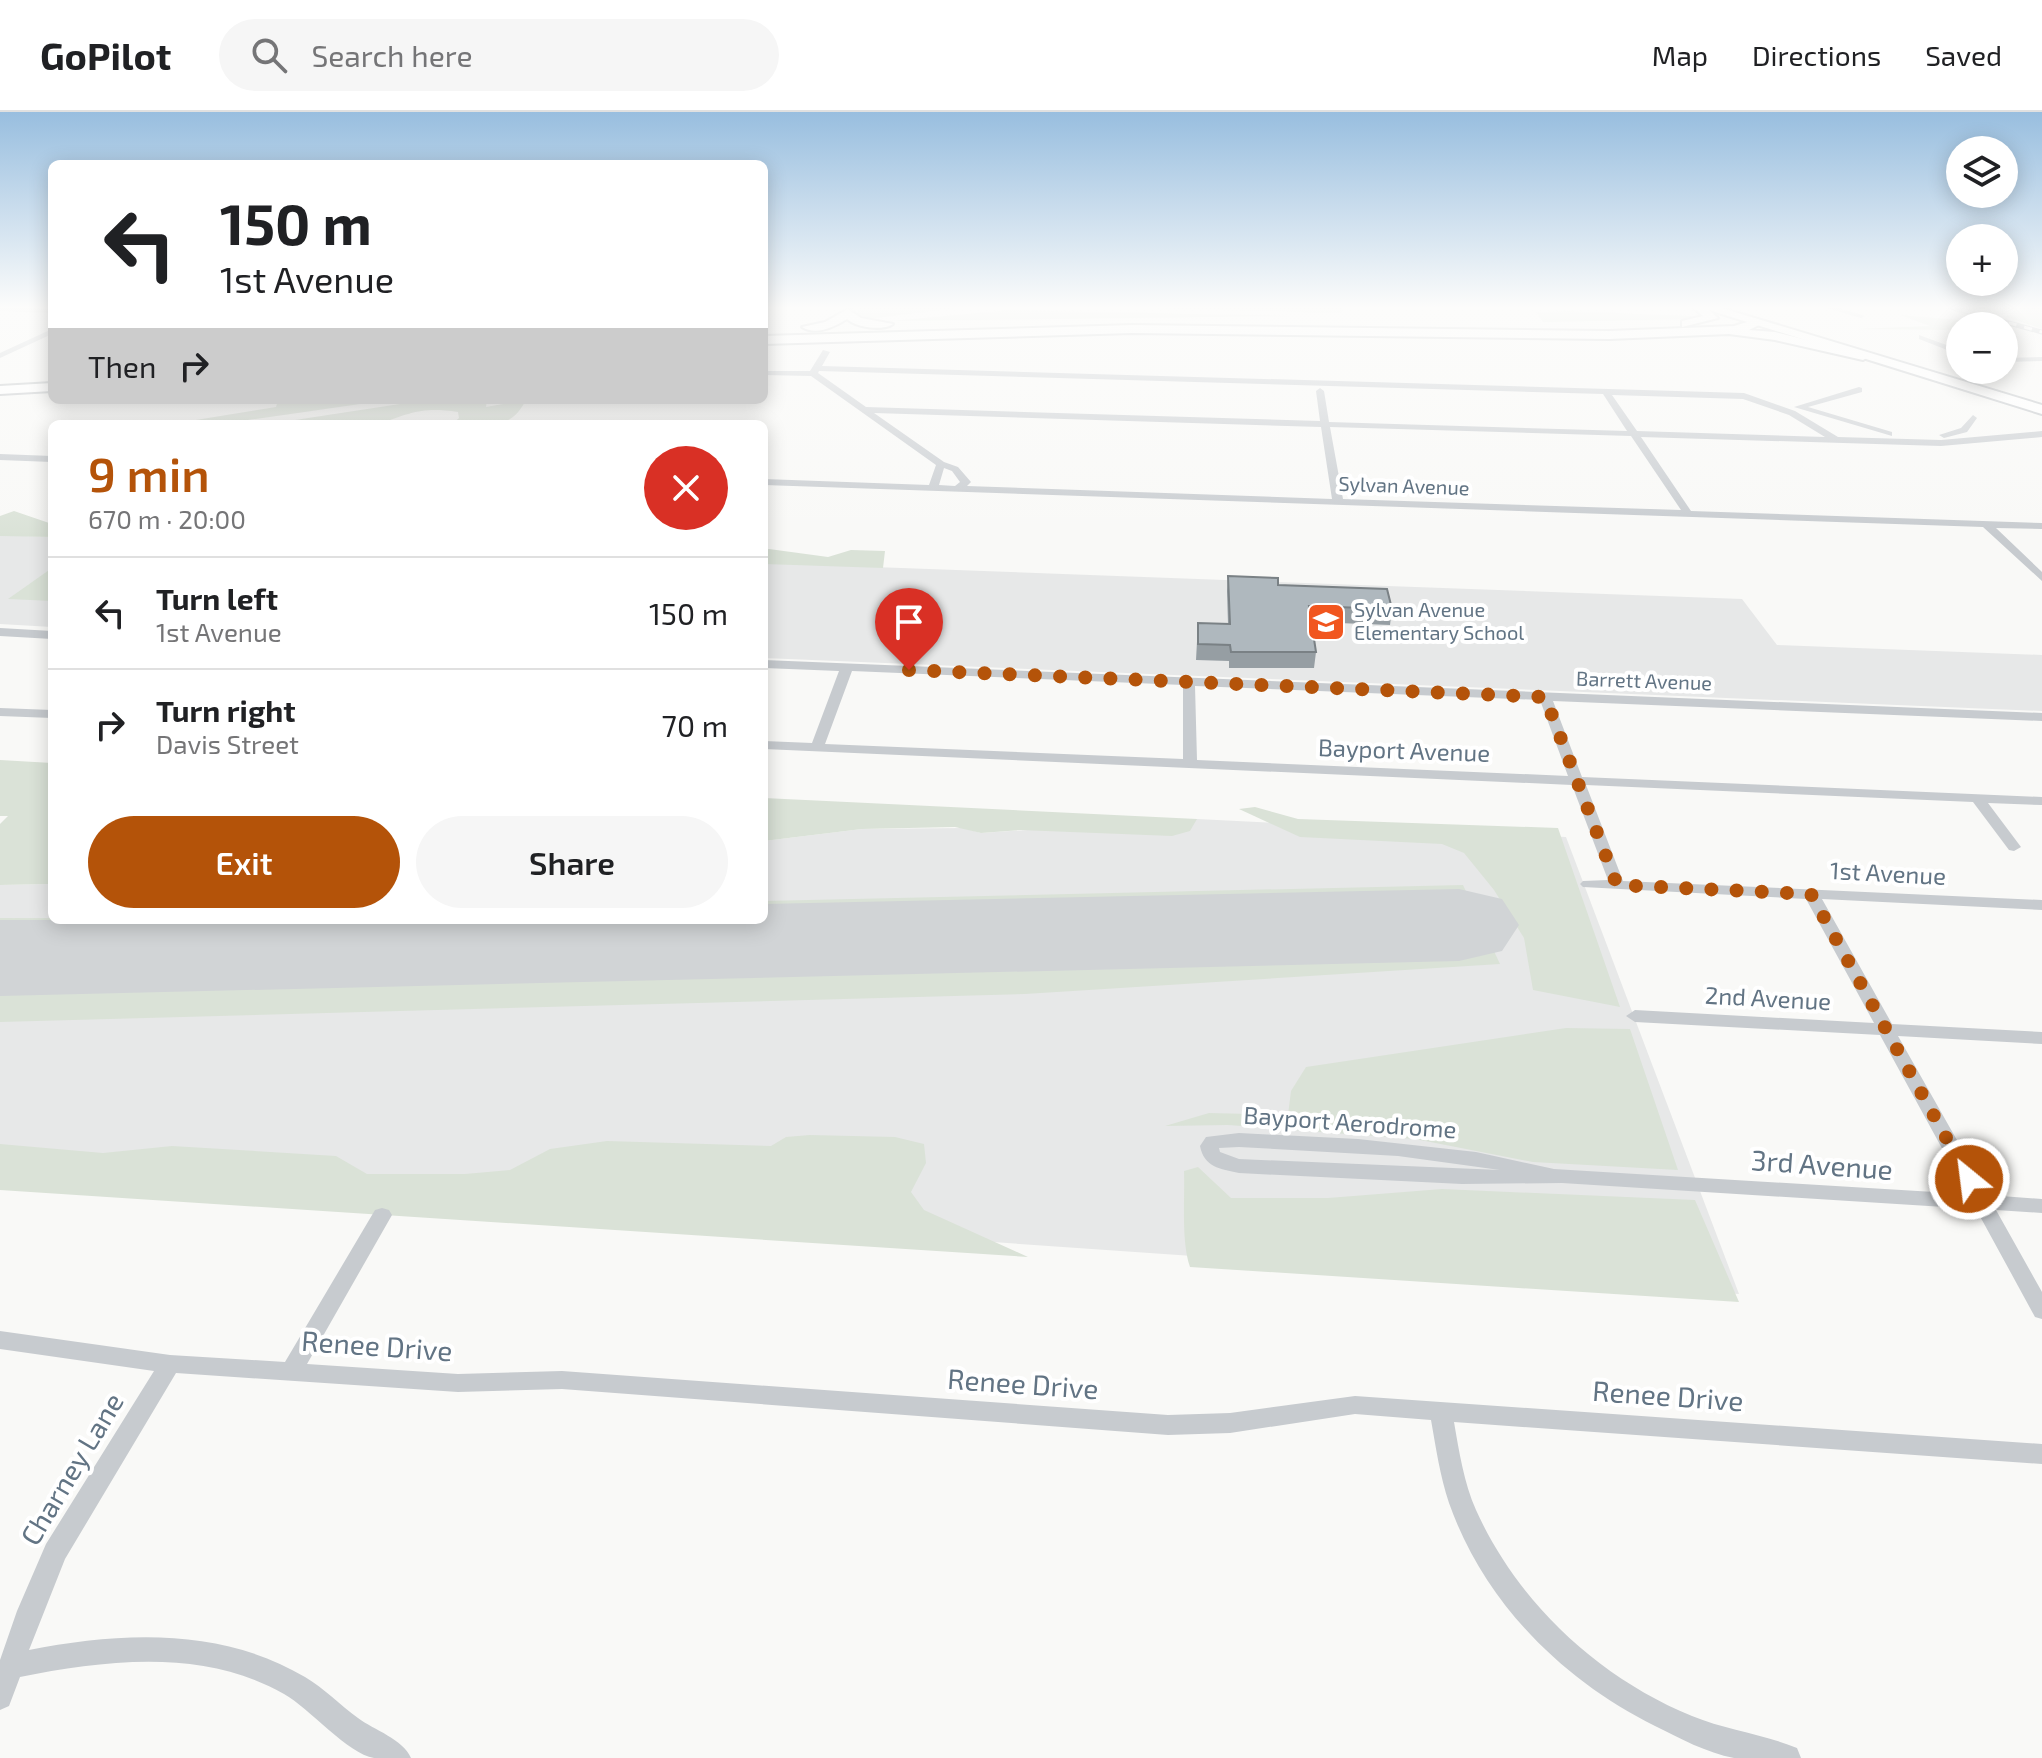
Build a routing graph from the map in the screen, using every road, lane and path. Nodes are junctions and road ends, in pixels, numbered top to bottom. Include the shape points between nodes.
1 (830, 383) edge
2 (1260, 383) edge
3 (1952, 383) edge
4 (48, 387) edge
5 (0, 390) edge
6 (1859, 390) dead end
7 (1320, 391) dead end
8 (1606, 392) junction
9 (1798, 407) junction
10 (865, 410) junction
11 (1787, 410) junction
12 (2042, 410) edge
13 (1973, 418) dead end
14 (1327, 424) junction
15 (1635, 434) junction
16 (2042, 434) edge
17 (1836, 440) junction
18 (0, 457) edge
19 (48, 459) edge
20 (941, 464) junction
21 (768, 482) edge
22 (933, 488) junction
23 (957, 489) junction
24 (1338, 502) junction
25 (1688, 514) junction
26 (1986, 524) junction
27 (2042, 526) edge
28 (2042, 578) edge
29 (0, 632) edge
30 (48, 635) edge
31 (768, 664) edge
32 (847, 667) junction
33 (1189, 681) junction
34 (1545, 697) junction
35 (0, 712) edge
36 (48, 714) edge
37 (2042, 717) edge
38 (768, 745) edge
39 (817, 748) junction
40 (1190, 764) junction
41 (1577, 780) junction
42 (1977, 798) junction
43 (2042, 801) edge
44 (2014, 847) dead end
45 (1588, 884) dead end
46 (1617, 885) junction
47 (1811, 894) junction
48 (2042, 905) edge
49 (1635, 1016) dead end
50 (1886, 1029) junction
51 (2042, 1038) edge
52 (1557, 1177) junction
53 (1695, 1185) joint
54 (1983, 1204) junction
55 (2042, 1206) edge
56 (382, 1215) dead end
57 (2042, 1311) edge
58 (0, 1340) edge
59 (170, 1364) junction
60 (292, 1370) junction
61 (1440, 1410) junction
62 (2042, 1454) edge
63 (11, 1666) junction
64 (0, 1697) edge
65 (397, 1758) edge
66 (1787, 1758) edge

1 - 10 street
2 - 8 street
3 - 12 main road
4 - 5 main road
6 - 9 street
7 - 14 street
8 - 11 street via 1744,396
8 - 15 street
9 - 11 street
9 - 13 street via 1872,431 1914,436 1955,434
10 - 14 street
10 - 20 street
11 - 17 street
14 - 15 street
14 - 24 street
15 - 17 street
15 - 25 street
16 - 17 street via 1941,443
18 - 19 street
20 - 22 street
20 - 23 street via 955,469 966,482
21 - 22 street, Sylvan Avenue
22 - 23 street, Sylvan Avenue
23 - 24 street, Sylvan Avenue
24 - 25 street, Sylvan Avenue
25 - 26 street, Sylvan Avenue
26 - 27 street, Sylvan Avenue
26 - 28 street
29 - 30 street
31 - 32 street, Barrett Avenue
32 - 33 street, Barrett Avenue
32 - 39 street
33 - 34 street, Barrett Avenue
33 - 40 street
34 - 37 street, Barrett Avenue
34 - 41 street
35 - 36 street
38 - 39 street, Bayport Avenue
39 - 40 street, Bayport Avenue
40 - 41 street, Bayport Avenue
41 - 42 street, Bayport Avenue
41 - 46 street
42 - 43 street, Bayport Avenue
42 - 44 street
45 - 46 street, 1st Avenue
46 - 47 street, 1st Avenue
47 - 48 street, 1st Avenue
47 - 50 street
49 - 50 street, 2nd Avenue
50 - 51 street, 2nd Avenue
50 - 54 street
52 - 52 street, Bayport Aerodrome via 1439,1152 1239,1140 1209,1146 1211,1156 1239,1166
52 - 53 street, Bayport Aerodrome
53 - 54 street, 3rd Avenue
54 - 55 street, 3rd Avenue
54 - 57 street
56 - 60 street
58 - 59 street, Renee Drive
59 - 60 street, Renee Drive
59 - 63 street, Charney Lane via 55,1552
60 - 61 street, Renee Drive via 458,1383 562,1380 1168,1425 1230,1423 1355,1405
61 - 62 street, Renee Drive
61 - 66 street via 1465,1514 1492,1566 1526,1614 1564,1654 1625,1696 1702,1735
63 - 64 street, Charney Lane
63 - 65 street via 125,1647 255,1664 296,1686

